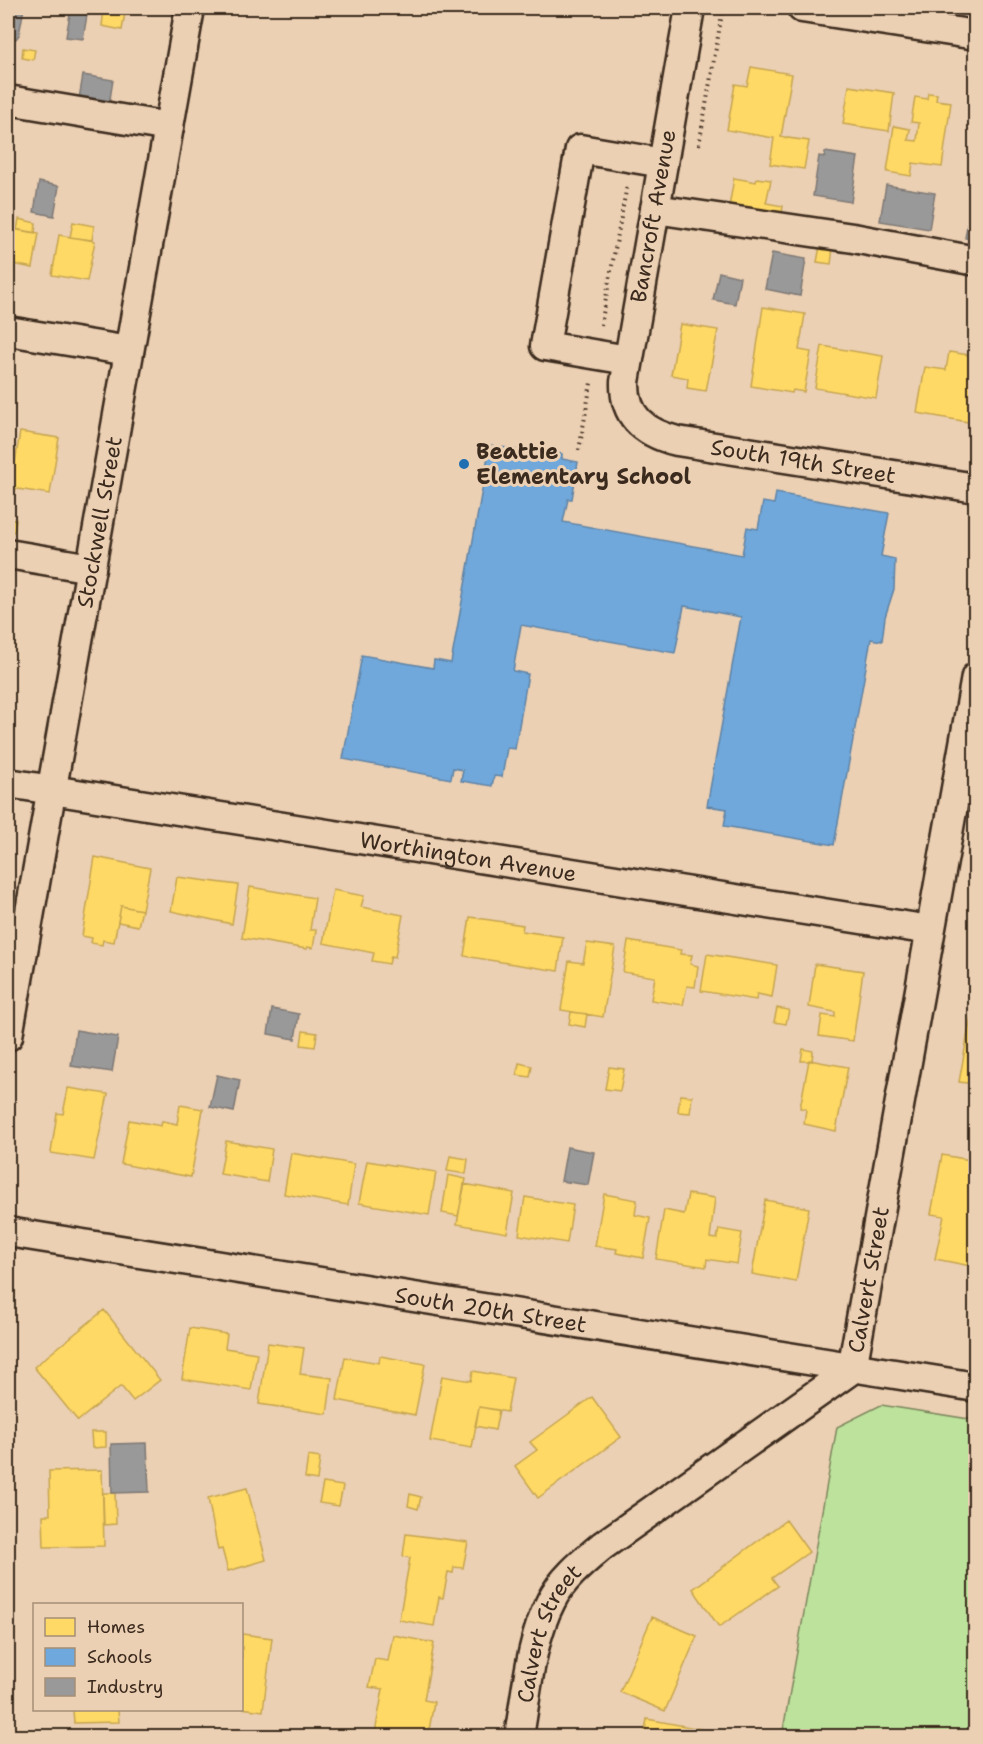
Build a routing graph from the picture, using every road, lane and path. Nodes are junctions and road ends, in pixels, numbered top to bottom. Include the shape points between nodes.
1 (190, 8) edge
2 (690, 8) edge
3 (723, 8) edge
4 (802, 8) edge
5 (975, 35) edge
6 (8, 100) edge
7 (169, 127) junction
8 (699, 145) dead end
9 (632, 157) junction
10 (663, 163) junction
11 (655, 209) junction
12 (975, 261) edge
13 (8, 331) edge
14 (129, 351) junction
15 (596, 354) junction
16 (628, 360) junction
17 (637, 422) joint
18 (579, 450) dead end
19 (975, 488) edge
20 (8, 554) edge
21 (91, 568) junction
22 (975, 677) edge
23 (8, 783) edge
24 (51, 790) junction
25 (930, 930) junction
26 (9, 1018) edge
27 (8, 1232) edge
28 (852, 1369) junction
29 (975, 1388) edge
30 (519, 1737) edge

1 - 7 street, Stockwell Street
2 - 10 street, Bancroft Avenue
3 - 8 path
4 - 5 street
6 - 7 street
7 - 14 street, Stockwell Street
9 - 10 street
9 - 15 path
9 - 15 street via 580,149 545,346
10 - 11 street, Bancroft Avenue
11 - 12 street via 853,238
11 - 16 street, Bancroft Avenue
13 - 14 street
14 - 21 street, Stockwell Street
15 - 16 street
15 - 18 path
16 - 17 street, Bancroft Avenue via 624,396
17 - 19 street, South 19th Street via 677,441
20 - 21 street
21 - 24 street, Stockwell Street
22 - 25 street, Calvert Street
23 - 24 street, Worthington Avenue
24 - 25 street, Worthington Avenue
24 - 26 street, Stockwell Street
25 - 28 street, Calvert Street
27 - 28 street, South 20th Street
28 - 29 street, South 20th Street
28 - 30 street, Calvert Street via 576,1568 551,1600 536,1640

